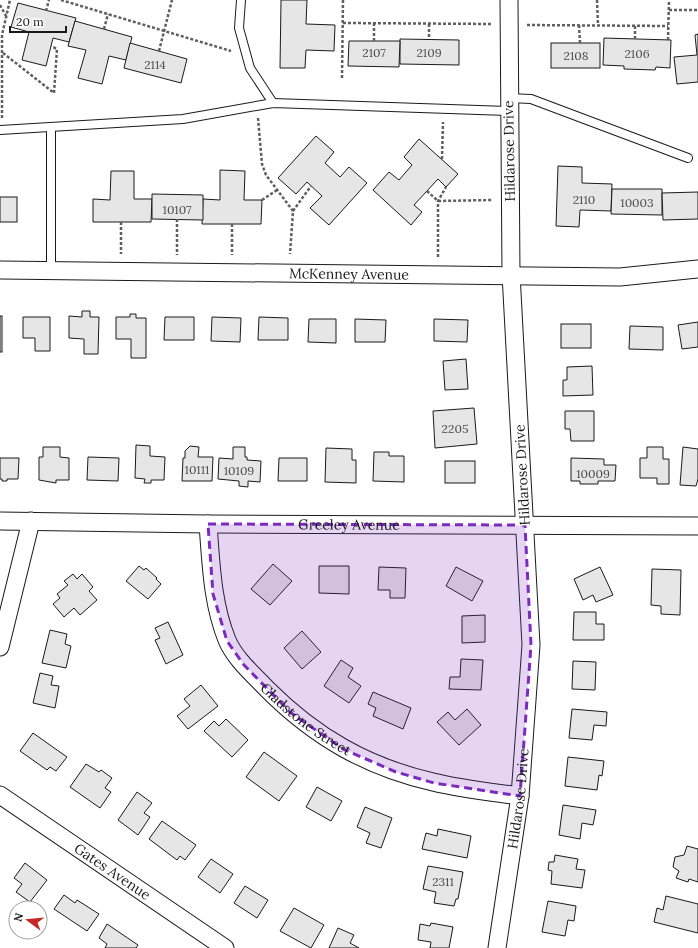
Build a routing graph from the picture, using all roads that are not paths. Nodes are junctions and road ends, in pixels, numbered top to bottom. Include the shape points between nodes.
1 (241, 0) edge
2 (509, 0) edge
3 (273, 103) junction
4 (508, 105) junction
5 (51, 127) junction
6 (0, 130) edge
7 (688, 158) dead end
8 (698, 269) edge
9 (0, 270) edge
10 (51, 270) junction
11 (511, 274) junction
12 (0, 521) edge
13 (31, 521) junction
14 (208, 524) junction
15 (525, 524) junction
16 (698, 526) edge
17 (0, 647) edge
18 (0, 796) edge
19 (520, 796) junction
20 (225, 948) edge
21 (497, 948) edge

1 - 3 lane via 239,28 250,68
2 - 4 street, Hildarose Drive
3 - 4 lane via 444,108
3 - 5 lane via 183,119
4 - 7 lane via 531,99
4 - 11 street, Hildarose Drive
5 - 6 lane
5 - 10 lane
8 - 11 street, McKenney Avenue via 620,277
9 - 10 street, McKenney Avenue
10 - 11 street, McKenney Avenue
11 - 15 street, Hildarose Drive
12 - 13 street, Greeley Avenue
13 - 14 street, Greeley Avenue
13 - 17 street
14 - 15 street, Greeley Avenue
14 - 19 street, Gladstone Street via 213,594 227,641 244,665 291,713 343,749 396,772 434,783
15 - 16 street, Greeley Avenue
15 - 19 street, Hildarose Drive via 531,645
18 - 20 street, Gates Avenue
19 - 21 street, Hildarose Drive

